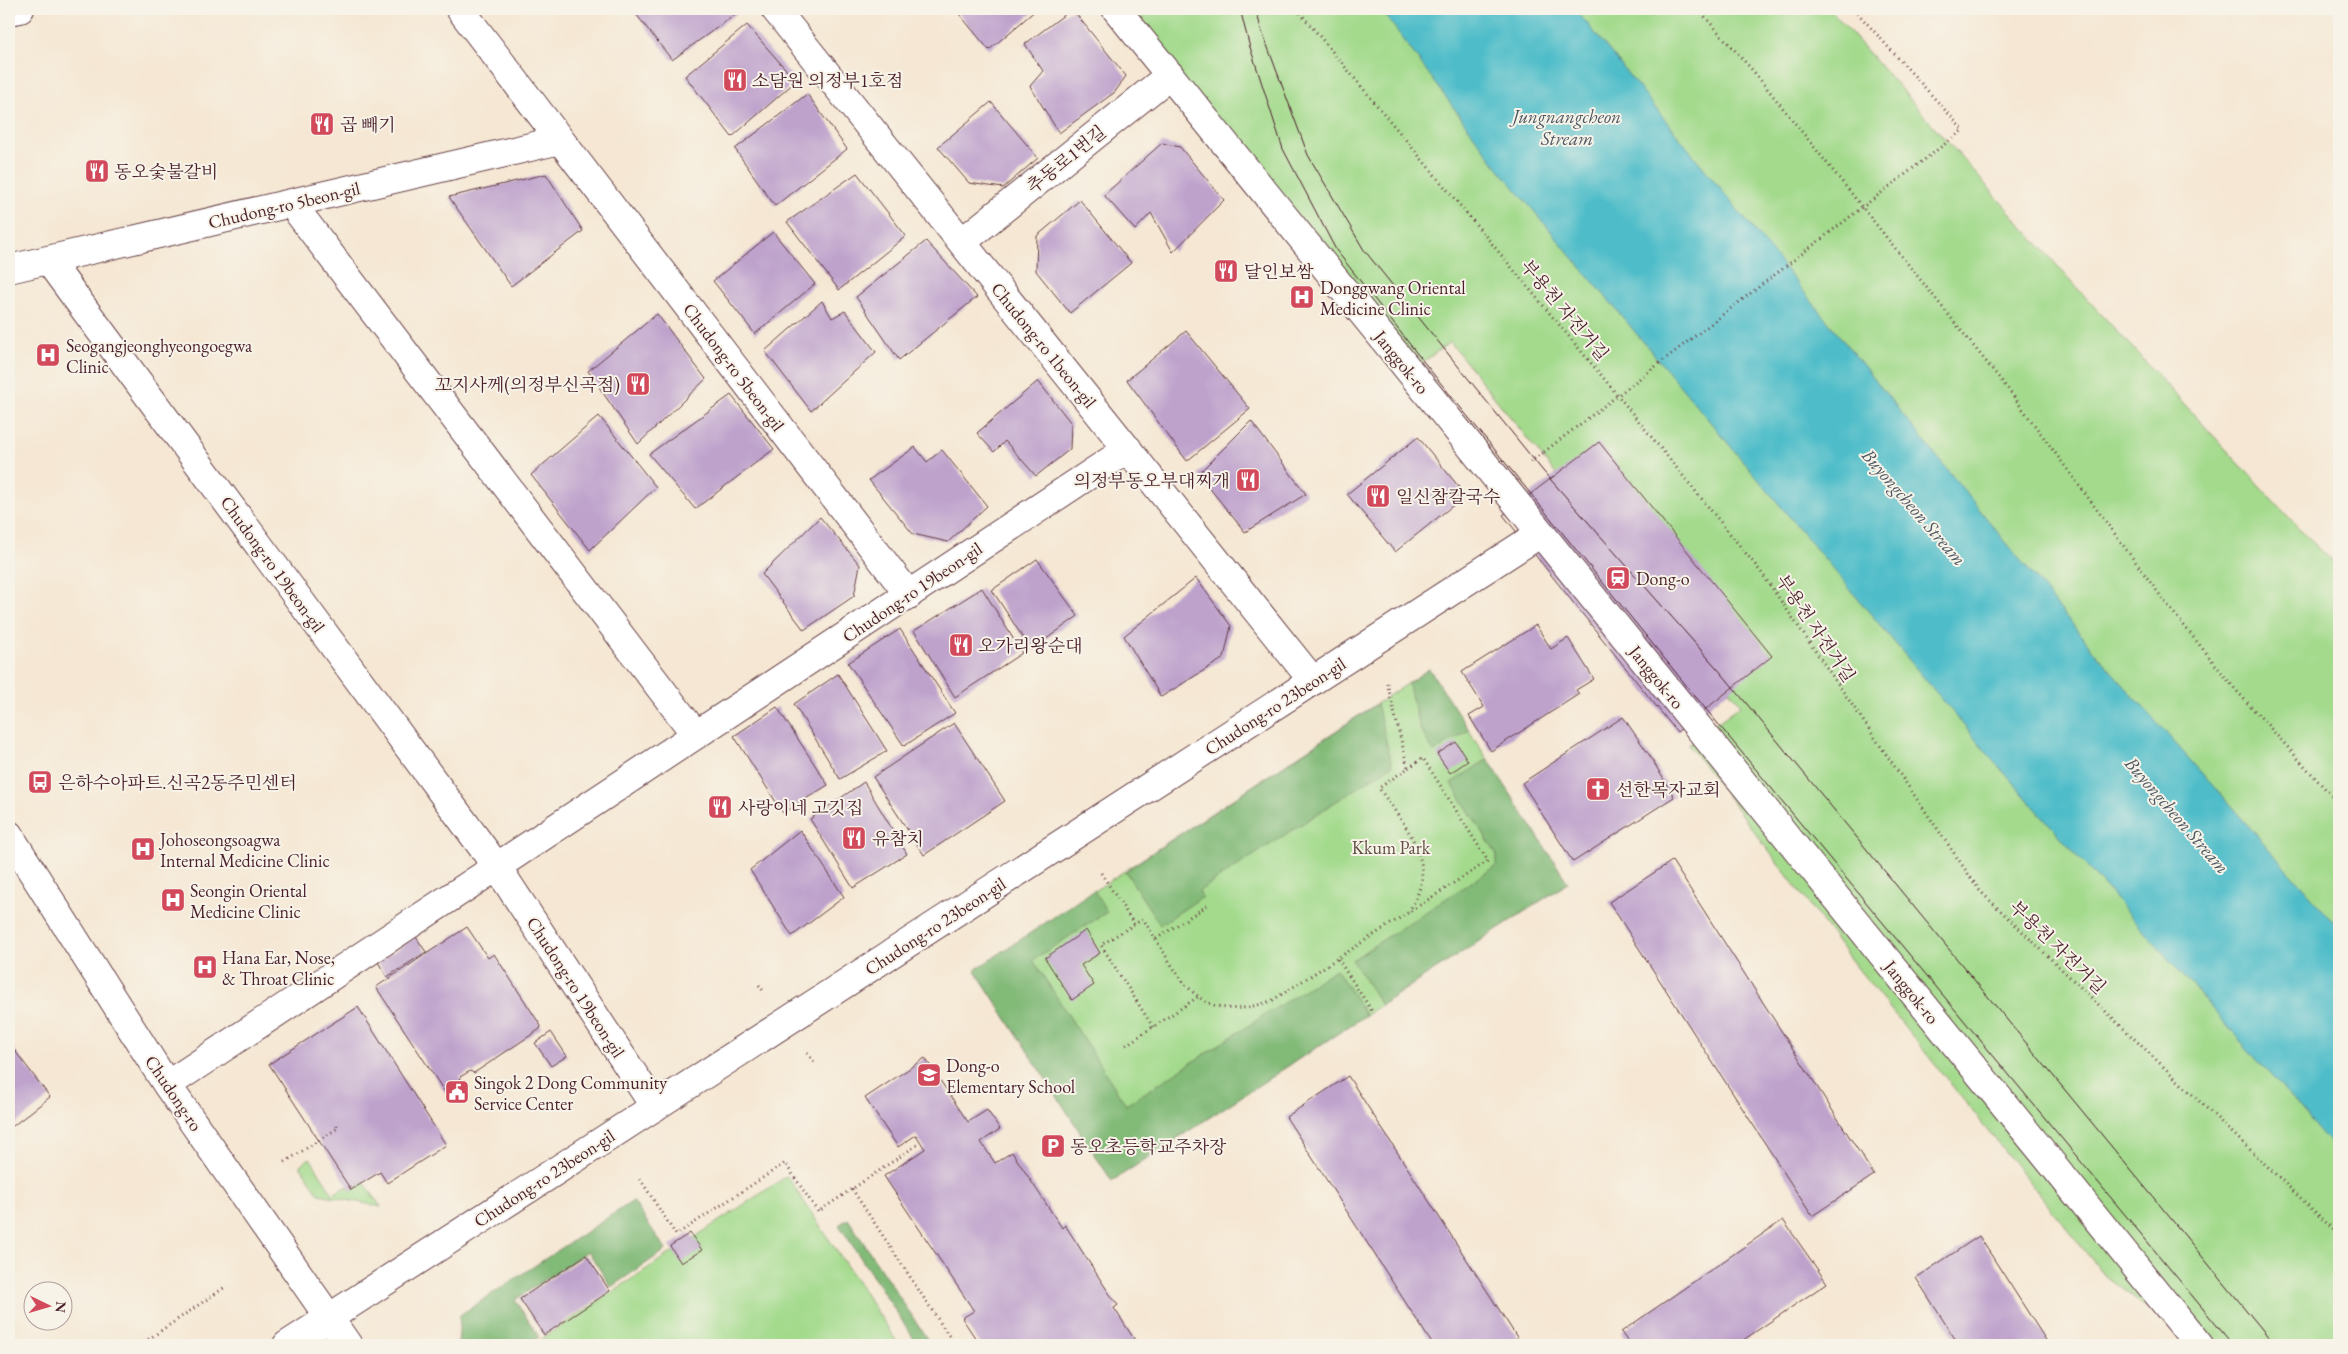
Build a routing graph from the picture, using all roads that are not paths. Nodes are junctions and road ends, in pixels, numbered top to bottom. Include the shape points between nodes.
1 (20, 9) edge
2 (460, 9) edge
3 (775, 9) edge
4 (1116, 9) edge
5 (9, 11) edge
6 (1170, 76) junction
7 (560, 140) junction
8 (291, 203) junction
9 (962, 242) junction
10 (48, 260) junction
11 (9, 269) edge
12 (1128, 449) junction
13 (1541, 533) junction
14 (908, 594) junction
15 (1313, 681) junction
16 (696, 735) junction
17 (9, 835) edge
18 (497, 867) junction
19 (167, 1085) junction
20 (654, 1107) junction
21 (328, 1318) junction
22 (287, 1345) edge
23 (348, 1345) edge
24 (2199, 1345) edge

1 - 5 street
2 - 7 street, Chudong-ro 5beon-gil
3 - 9 street, Chudong-ro 1beon-gil
4 - 6 street, Janggok-ro
6 - 9 street, 추동로1번길
6 - 13 street, Janggok-ro
7 - 8 street, Chudong-ro 5beon-gil
7 - 14 street, Chudong-ro 5beon-gil
8 - 10 street, Chudong-ro 5beon-gil
8 - 16 street
9 - 12 street, Chudong-ro 1beon-gil
10 - 11 street, Chudong-ro 5beon-gil
10 - 18 street, Chudong-ro 19beon-gil
12 - 14 street, Chudong-ro 19beon-gil
12 - 15 street, Chudong-ro 1beon-gil
13 - 15 street, Chudong-ro 23beon-gil
13 - 24 street, Janggok-ro
14 - 16 street, Chudong-ro 19beon-gil
15 - 20 street, Chudong-ro 23beon-gil
16 - 18 street, Chudong-ro 19beon-gil
17 - 19 street, Chudong-ro
18 - 19 street, Chudong-ro 19beon-gil
18 - 20 street, Chudong-ro 19beon-gil
19 - 21 street, Chudong-ro
20 - 21 street, Chudong-ro 23beon-gil
21 - 22 street, Chudong-ro 23beon-gil
21 - 23 street, Chudong-ro

